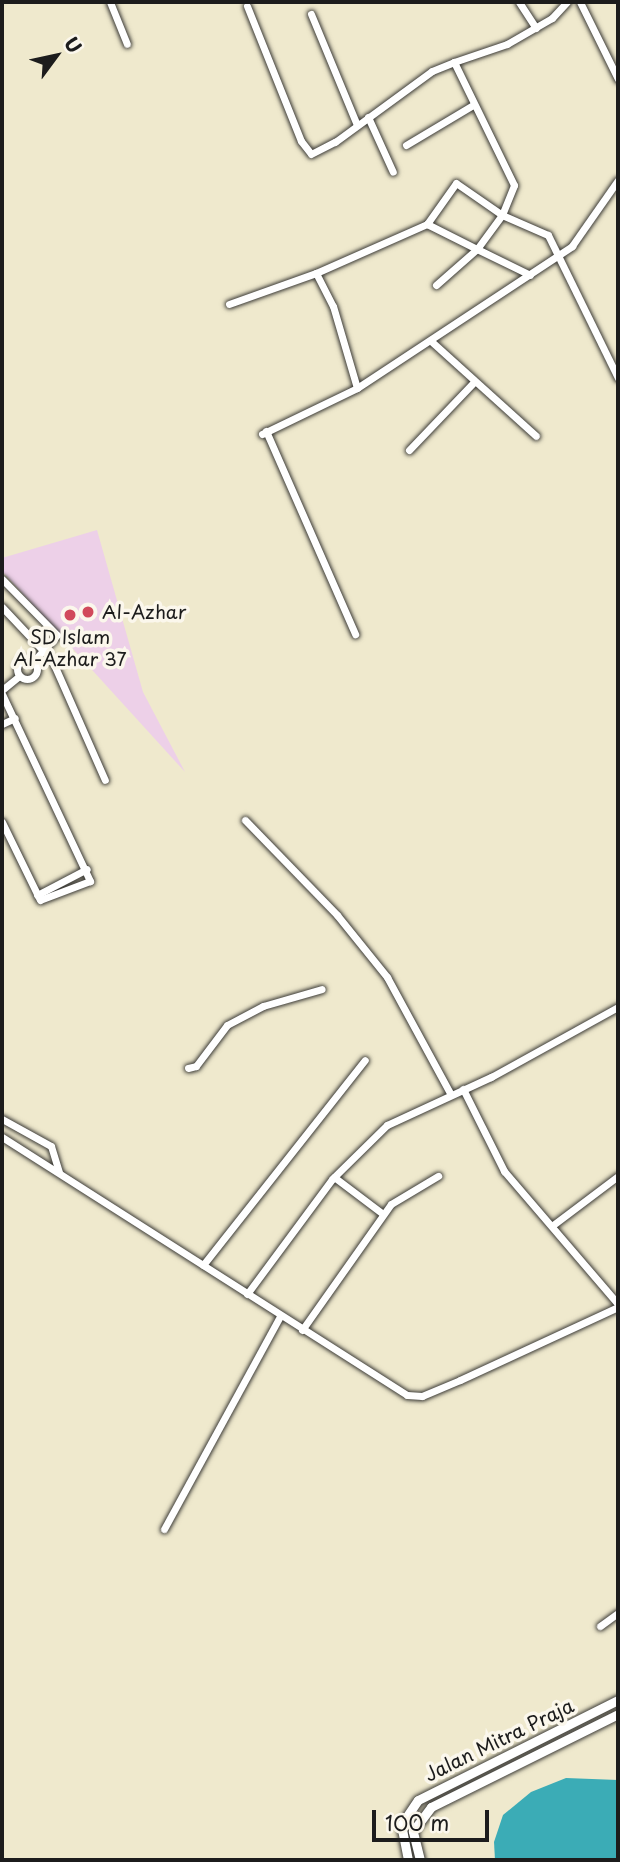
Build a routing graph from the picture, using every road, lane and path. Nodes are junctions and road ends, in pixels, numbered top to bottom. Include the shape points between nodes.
1 (110, 2) edge
2 (519, 2) edge
3 (567, 2) edge
4 (580, 2) edge
5 (247, 6) dead end
6 (311, 14) dead end
7 (536, 28) junction
8 (127, 44) dead end
9 (454, 62) junction
10 (618, 79) edge
11 (473, 105) junction
12 (368, 117) junction
13 (357, 125) junction
14 (406, 145) dead end
15 (393, 172) dead end
16 (618, 180) edge
17 (502, 215) junction
18 (427, 224) junction
19 (477, 250) junction
20 (556, 256) junction
21 (316, 273) junction
22 (530, 275) junction
23 (436, 285) dead end
24 (229, 304) dead end
25 (432, 342) junction
26 (618, 378) edge
27 (474, 382) junction
28 (357, 388) junction
29 (536, 436) dead end
30 (408, 450) dead end
31 (2, 579) edge
32 (2, 607) edge
33 (355, 634) dead end
34 (44, 649) junction
35 (33, 662) junction
36 (19, 676) junction
37 (2, 692) edge
38 (15, 718) junction
39 (2, 724) edge
40 (105, 780) dead end
41 (246, 820) dead end
42 (2, 822) edge
43 (87, 869) junction
44 (37, 895) junction
45 (322, 989) dead end
46 (618, 1007) edge
47 (365, 1060) dead end
48 (188, 1068) dead end
49 (463, 1089) junction
50 (451, 1095) junction
51 (2, 1119) edge
52 (2, 1137) edge
53 (59, 1172) junction
54 (438, 1175) dead end
55 (618, 1176) edge
56 (334, 1177) junction
57 (383, 1214) junction
58 (553, 1225) junction
59 (203, 1265) junction
60 (247, 1294) junction
61 (618, 1306) edge
62 (280, 1315) junction
63 (302, 1330) junction
64 (163, 1530) dead end
65 (618, 1613) edge
66 (600, 1626) dead end
67 (618, 1700) edge
68 (618, 1714) edge
69 (408, 1860) edge
70 (421, 1860) edge

1 - 8 street
2 - 7 street
3 - 7 street
4 - 10 street
5 - 13 street via 309,153 326,148
6 - 13 street
7 - 9 street via 507,44
9 - 11 street
9 - 12 street via 432,71
11 - 14 street
11 - 17 street via 512,179
12 - 13 street
12 - 15 street
16 - 20 street via 577,242
17 - 18 street via 456,183
17 - 19 street
17 - 20 street via 548,235
18 - 19 street
18 - 21 street
19 - 22 street
19 - 23 street
20 - 22 street
20 - 26 street
21 - 24 street
21 - 28 street via 333,306
22 - 25 street
25 - 27 street
25 - 28 street
27 - 29 street
27 - 30 street
28 - 33 street via 264,433
31 - 34 street via 57,635
32 - 34 street
34 - 35 street
34 - 40 street
35 - 36 street via 20,662
35 - 36 street via 33,676
36 - 37 street
37 - 38 street
38 - 39 street
38 - 43 street
41 - 50 street via 337,915 387,977
42 - 44 street
43 - 44 street
43 - 44 street via 89,882 41,901
45 - 48 street via 262,1006 227,1026 195,1066
46 - 49 street
47 - 59 street
49 - 50 street
49 - 58 street via 504,1171
50 - 56 street via 387,1125
51 - 53 street via 51,1146
52 - 53 street
53 - 59 street
54 - 57 street via 399,1198
55 - 58 street
56 - 57 street
56 - 60 street
57 - 63 street
58 - 61 street
59 - 60 street
60 - 62 street
61 - 63 street via 417,1397 402,1393
62 - 63 street
62 - 64 street
65 - 66 street
67 - 69 street, Jalan Mitra Praja via 418,1800 401,1825
68 - 70 street, Jalan Mitra Praja via 431,1807 413,1831

